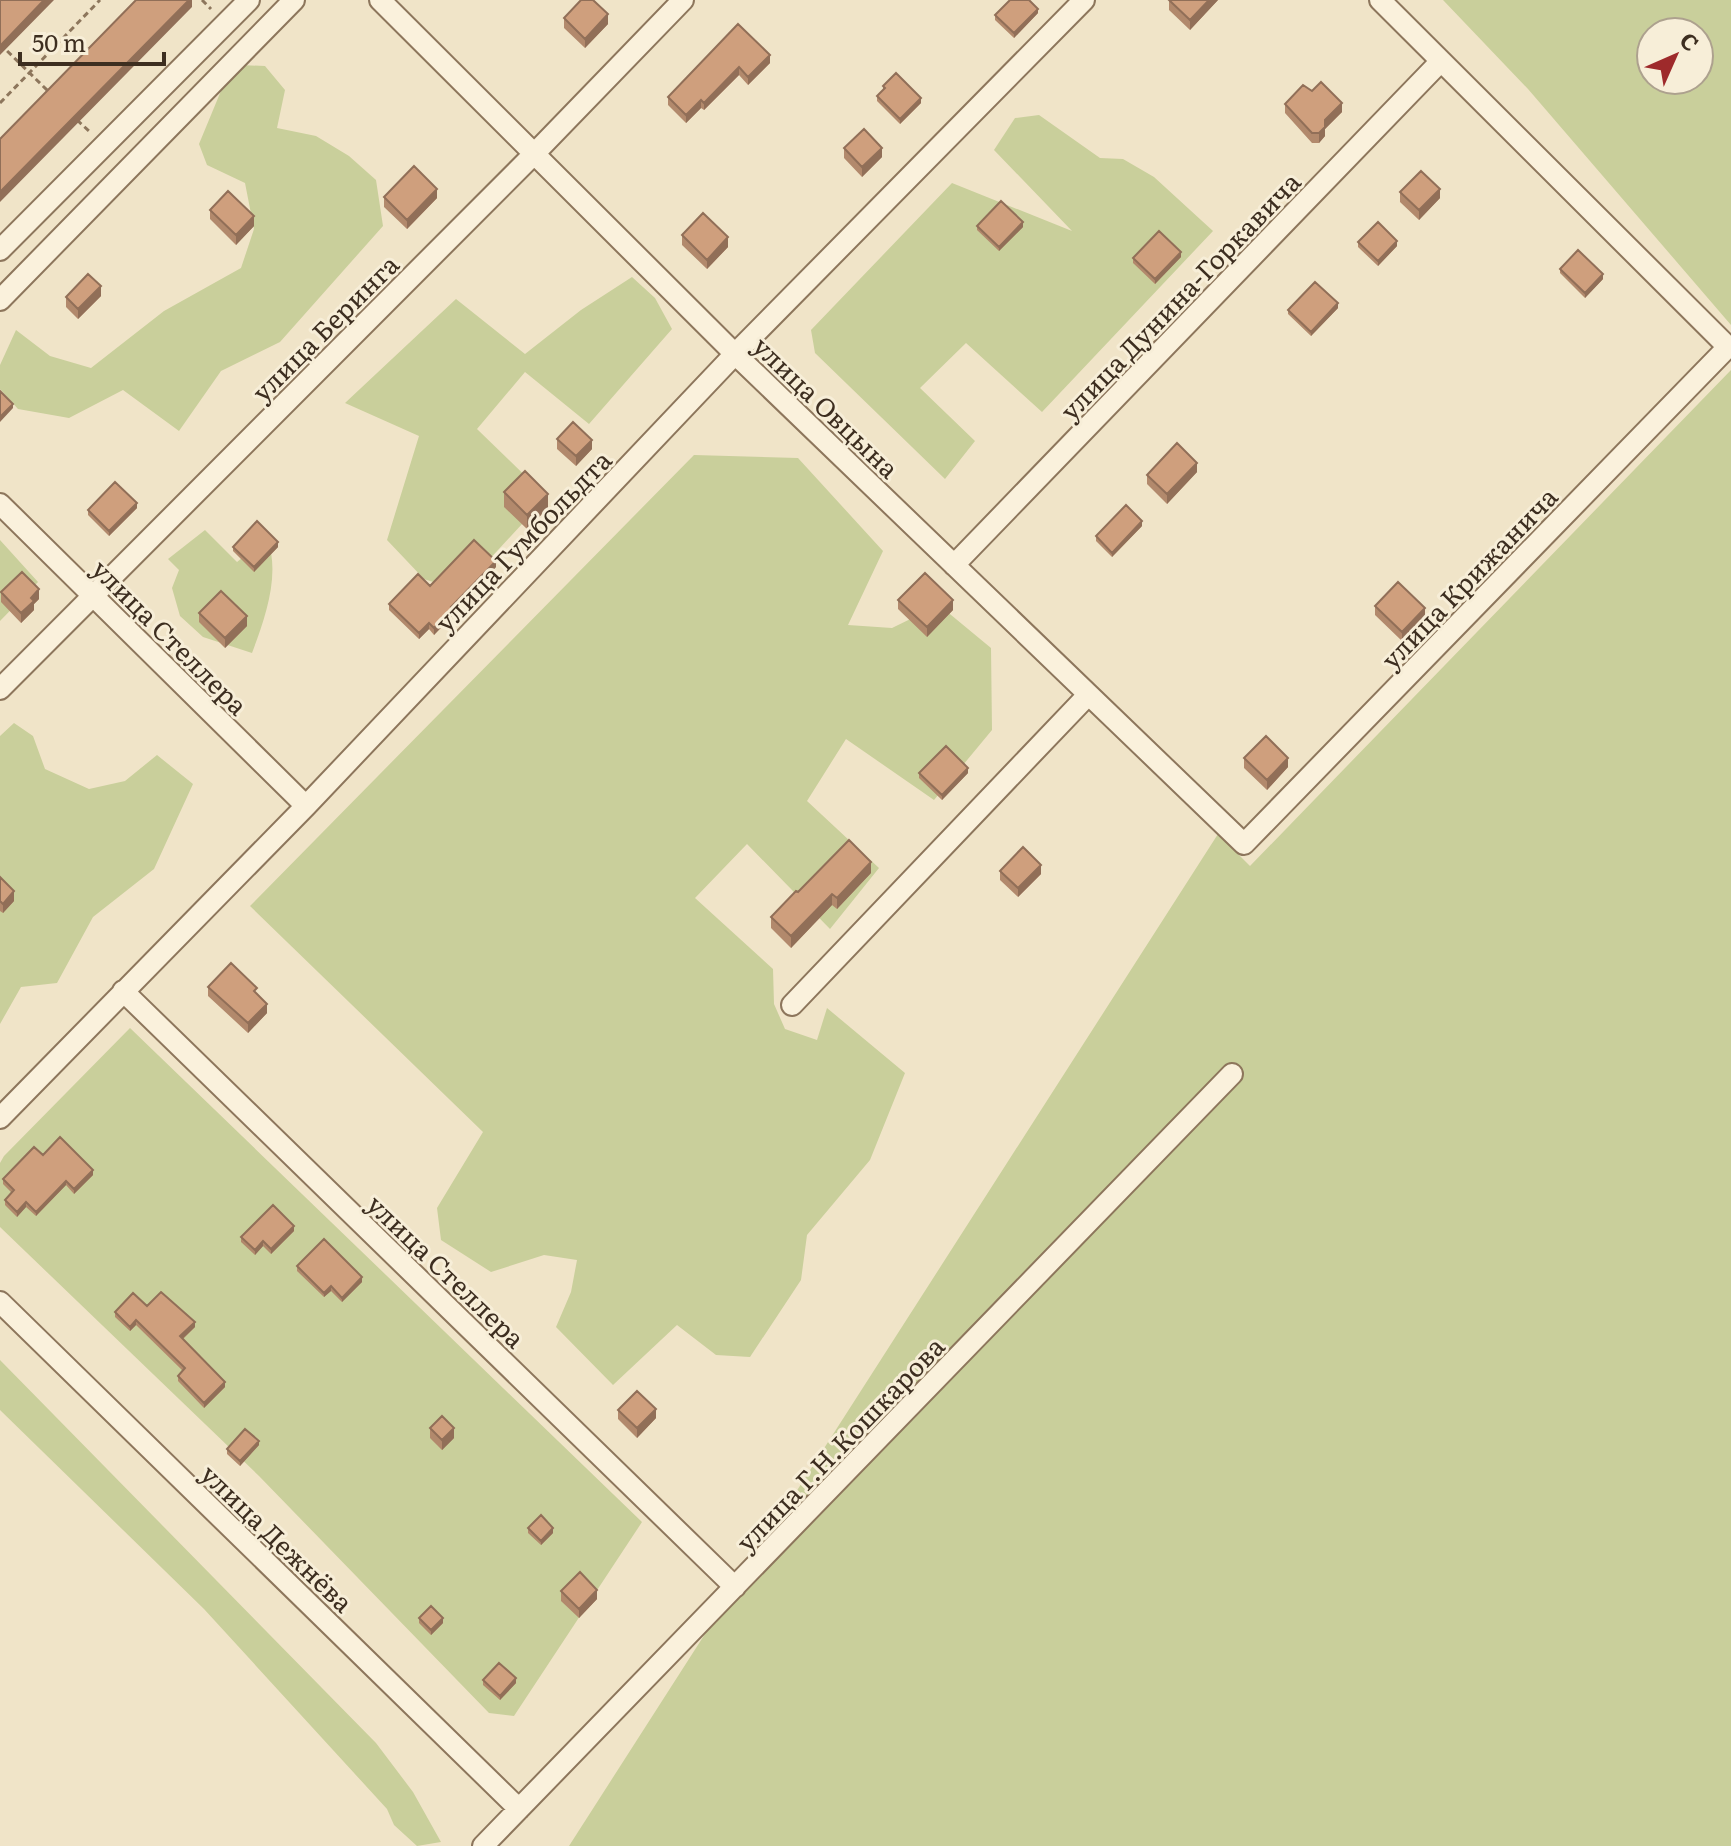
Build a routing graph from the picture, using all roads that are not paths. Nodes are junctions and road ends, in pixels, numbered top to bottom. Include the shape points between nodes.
1 (249, 0) edge
2 (294, 0) edge
3 (380, 0) edge
4 (683, 0) edge
5 (1084, 0) edge
6 (1380, 0) edge
7 (1441, 61) junction
8 (534, 154) junction
9 (0, 250) edge
10 (0, 300) edge
11 (735, 354) junction
12 (0, 504) edge
13 (954, 565) junction
14 (92, 595) junction
15 (0, 689) edge
16 (1088, 695) junction
17 (306, 806) junction
18 (1244, 844) joint
19 (123, 991) junction
20 (792, 1005) dead end
21 (1232, 1074) dead end
22 (0, 1118) edge
23 (0, 1302) edge
24 (735, 1587) junction
25 (519, 1809) junction
26 (483, 1846) edge

1 - 9 street
2 - 10 street
3 - 8 street, улица Овцына
4 - 8 street, улица Беринга
5 - 11 street, улица Гумбольдта
6 - 7 street
7 - 13 street, улица Дунина-Горкавича
7 - 18 street, улица Крижанича via 1728,347
8 - 11 street, улица Овцына
8 - 14 street, улица Беринга
11 - 13 street, улица Овцына
11 - 17 street, улица Гумбольдта
12 - 14 street, улица Стеллера
13 - 16 street, улица Овцына
14 - 15 street, улица Беринга
14 - 17 street, улица Стеллера
16 - 18 street, улица Овцына
16 - 20 street
17 - 19 street, улица Гумбольдта
19 - 22 street, улица Гумбольдта
19 - 24 street, улица Стеллера
21 - 24 street, улица Г.Н.Кошкарова
23 - 25 street, улица Дежнёва
24 - 25 street, улица Г.Н.Кошкарова
25 - 26 street, улица Г.Н.Кошкарова

